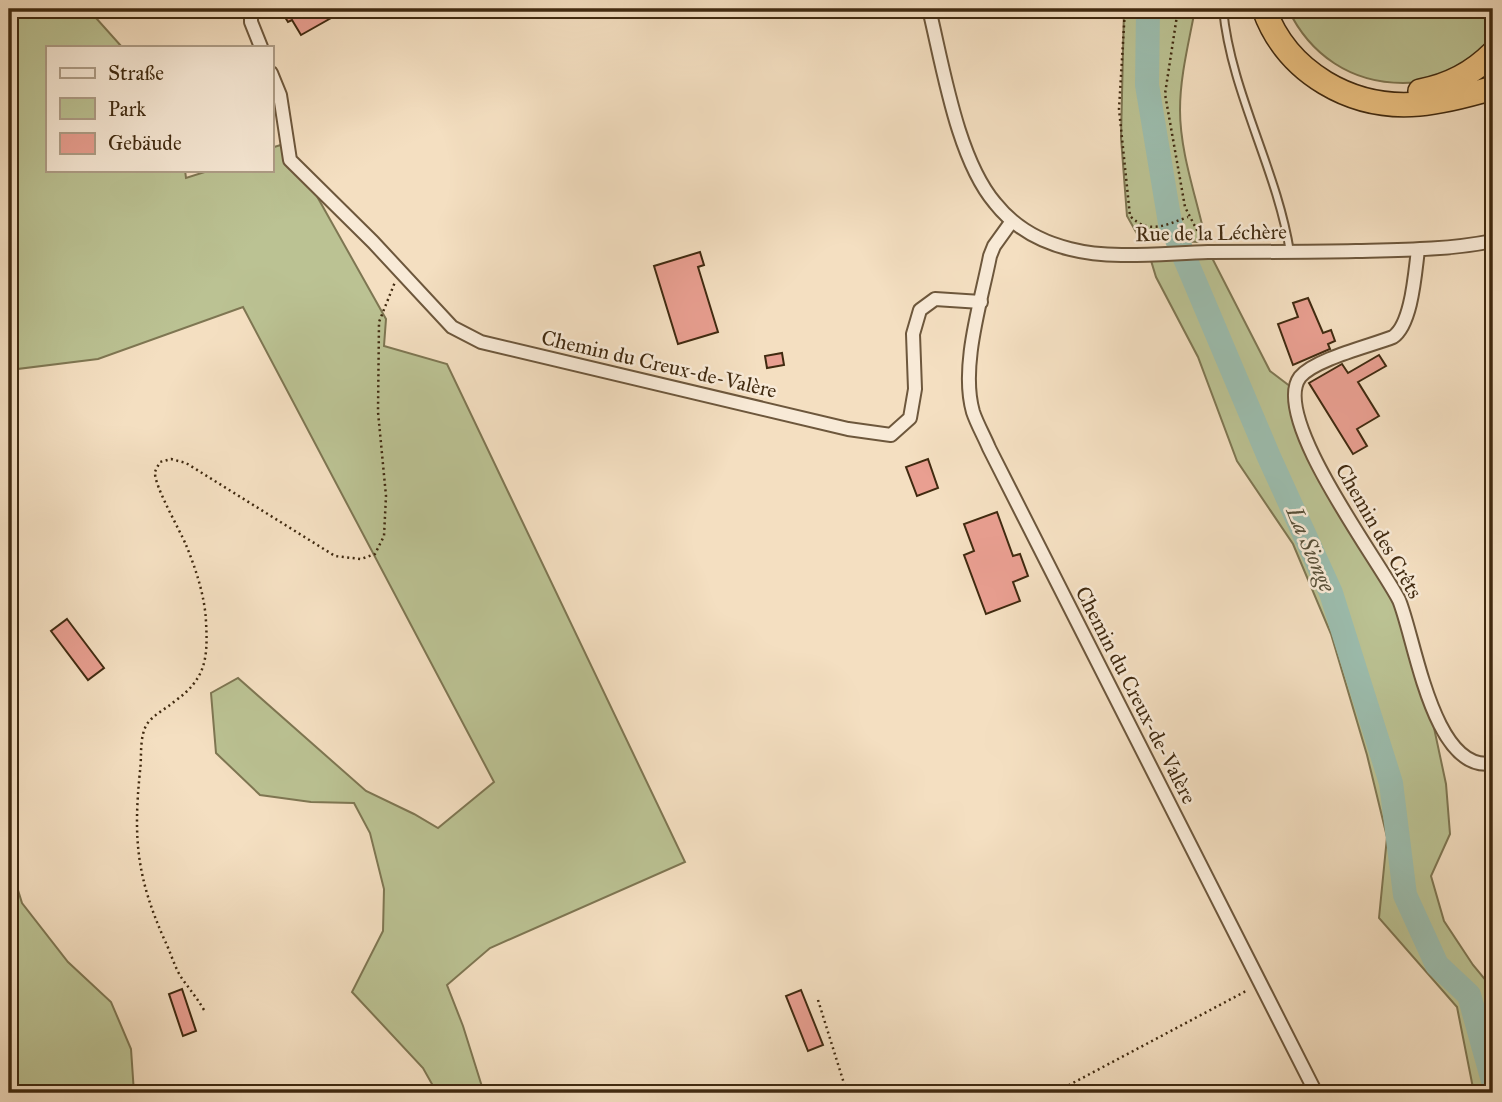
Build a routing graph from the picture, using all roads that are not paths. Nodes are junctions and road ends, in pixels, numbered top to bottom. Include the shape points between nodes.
1 (251, 9) edge
2 (929, 9) edge
3 (1223, 9) edge
4 (1264, 9) edge
5 (1278, 9) edge
6 (261, 46) edge
7 (1493, 53) edge
8 (273, 77) edge
9 (1493, 88) edge
10 (1012, 221) junction
11 (1493, 241) edge
12 (1418, 250) junction
13 (1290, 252) junction
14 (981, 302) junction
15 (1493, 763) edge
16 (1316, 1093) edge

1 - 6 street
2 - 10 street, Rue de la Léchère via 961,136 994,202
3 - 13 lane via 1231,55 1284,217
4 - 9 highway via 1275,33 1301,66 1326,85 1353,97 1382,104 1420,104
5 - 7 highway via 1294,39 1316,62 1350,83 1379,91 1436,88 1464,76
8 - 14 street, Chemin du Creux-de-Valère via 290,160 452,327 481,342 848,429 891,435 910,418 915,389 913,334 920,310 934,299
10 - 13 street, Rue de la Léchère via 1030,234 1091,253
10 - 14 street, Chemin du Creux-de-Valère via 990,256
11 - 12 street, Rue de la Léchère
12 - 13 street, Rue de la Léchère
12 - 15 street, Chemin des Crêts via 1400,331 1305,373 1296,384 1295,410 1322,474 1399,600 1435,714 1464,757 1478,764
14 - 16 street, Chemin du Creux-de-Valère via 970,381 973,412

